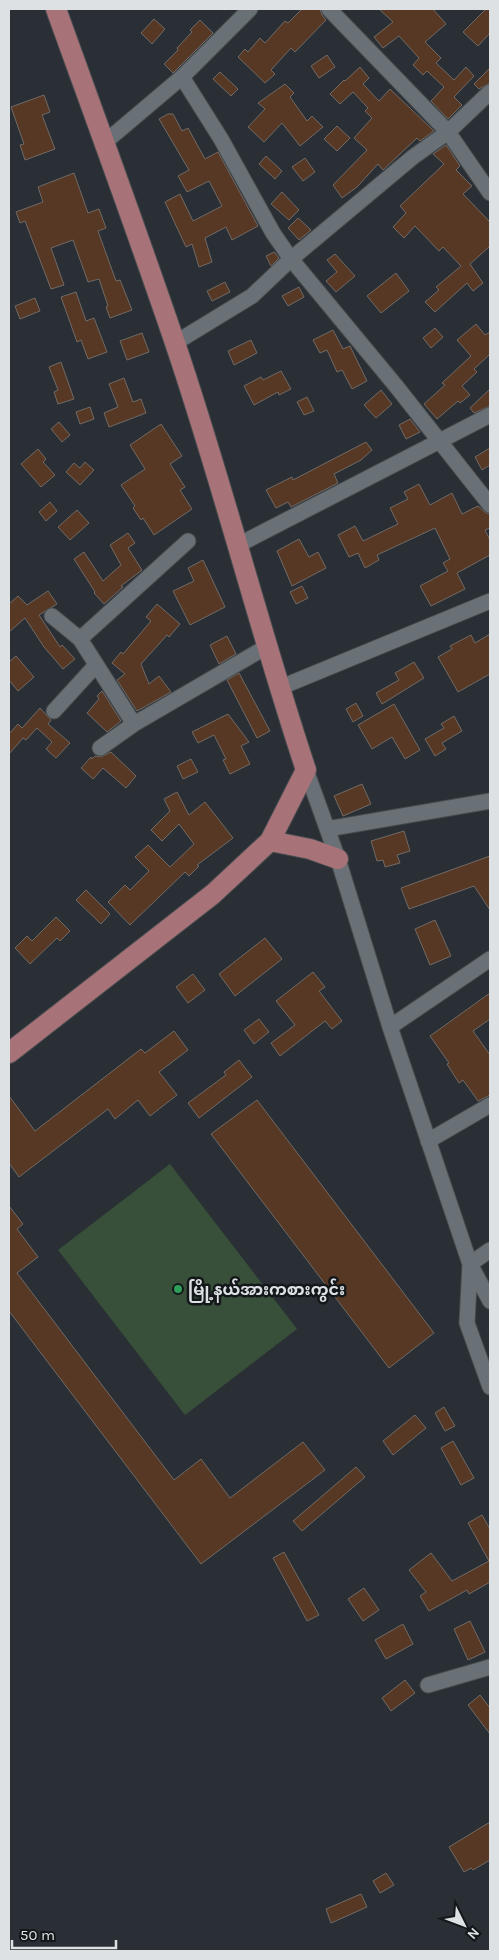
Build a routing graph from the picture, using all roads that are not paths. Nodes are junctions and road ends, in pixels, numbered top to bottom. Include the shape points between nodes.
1 (56, 9) edge
2 (250, 9) edge
3 (329, 9) edge
4 (182, 77) junction
5 (490, 92) edge
6 (448, 132) junction
7 (104, 143) junction
8 (490, 193) edge
9 (291, 260) junction
10 (175, 343) junction
11 (490, 415) edge
12 (440, 442) junction
13 (490, 505) edge
14 (188, 541) dead end
15 (238, 545) junction
16 (490, 601) edge
17 (52, 616) dead end
18 (80, 639) junction
19 (266, 647) junction
20 (96, 665) junction
21 (278, 688) junction
22 (54, 711) dead end
23 (134, 724) junction
24 (100, 748) dead end
25 (306, 770) junction
26 (490, 801) edge
27 (327, 829) junction
28 (270, 841) junction
29 (338, 859) junction
30 (490, 959) edge
31 (390, 1027) junction
32 (9, 1054) edge
33 (490, 1105) edge
34 (428, 1141) junction
35 (490, 1250) edge
36 (470, 1264) junction
37 (490, 1301) edge
38 (490, 1387) edge
39 (490, 1667) edge
40 (428, 1685) dead end

1 - 7 main road
2 - 4 street
3 - 6 street
4 - 7 street
4 - 9 street
5 - 6 street
6 - 8 street
6 - 9 street via 413,156
7 - 10 main road
9 - 10 street via 252,296
9 - 12 street
10 - 15 main road
11 - 12 street
12 - 13 street
12 - 15 street
14 - 18 street
15 - 19 main road
16 - 21 street
17 - 18 street
18 - 20 street
19 - 21 main road
19 - 23 street
20 - 22 street
20 - 23 street
21 - 25 main road
23 - 24 street
25 - 27 street
25 - 28 main road
26 - 27 street
27 - 29 street
28 - 29 main road via 310,849
28 - 32 main road via 213,894
29 - 31 street
30 - 31 street
31 - 34 street
33 - 34 street
34 - 36 street
35 - 36 street
36 - 37 street
36 - 38 street via 467,1323
39 - 40 street

